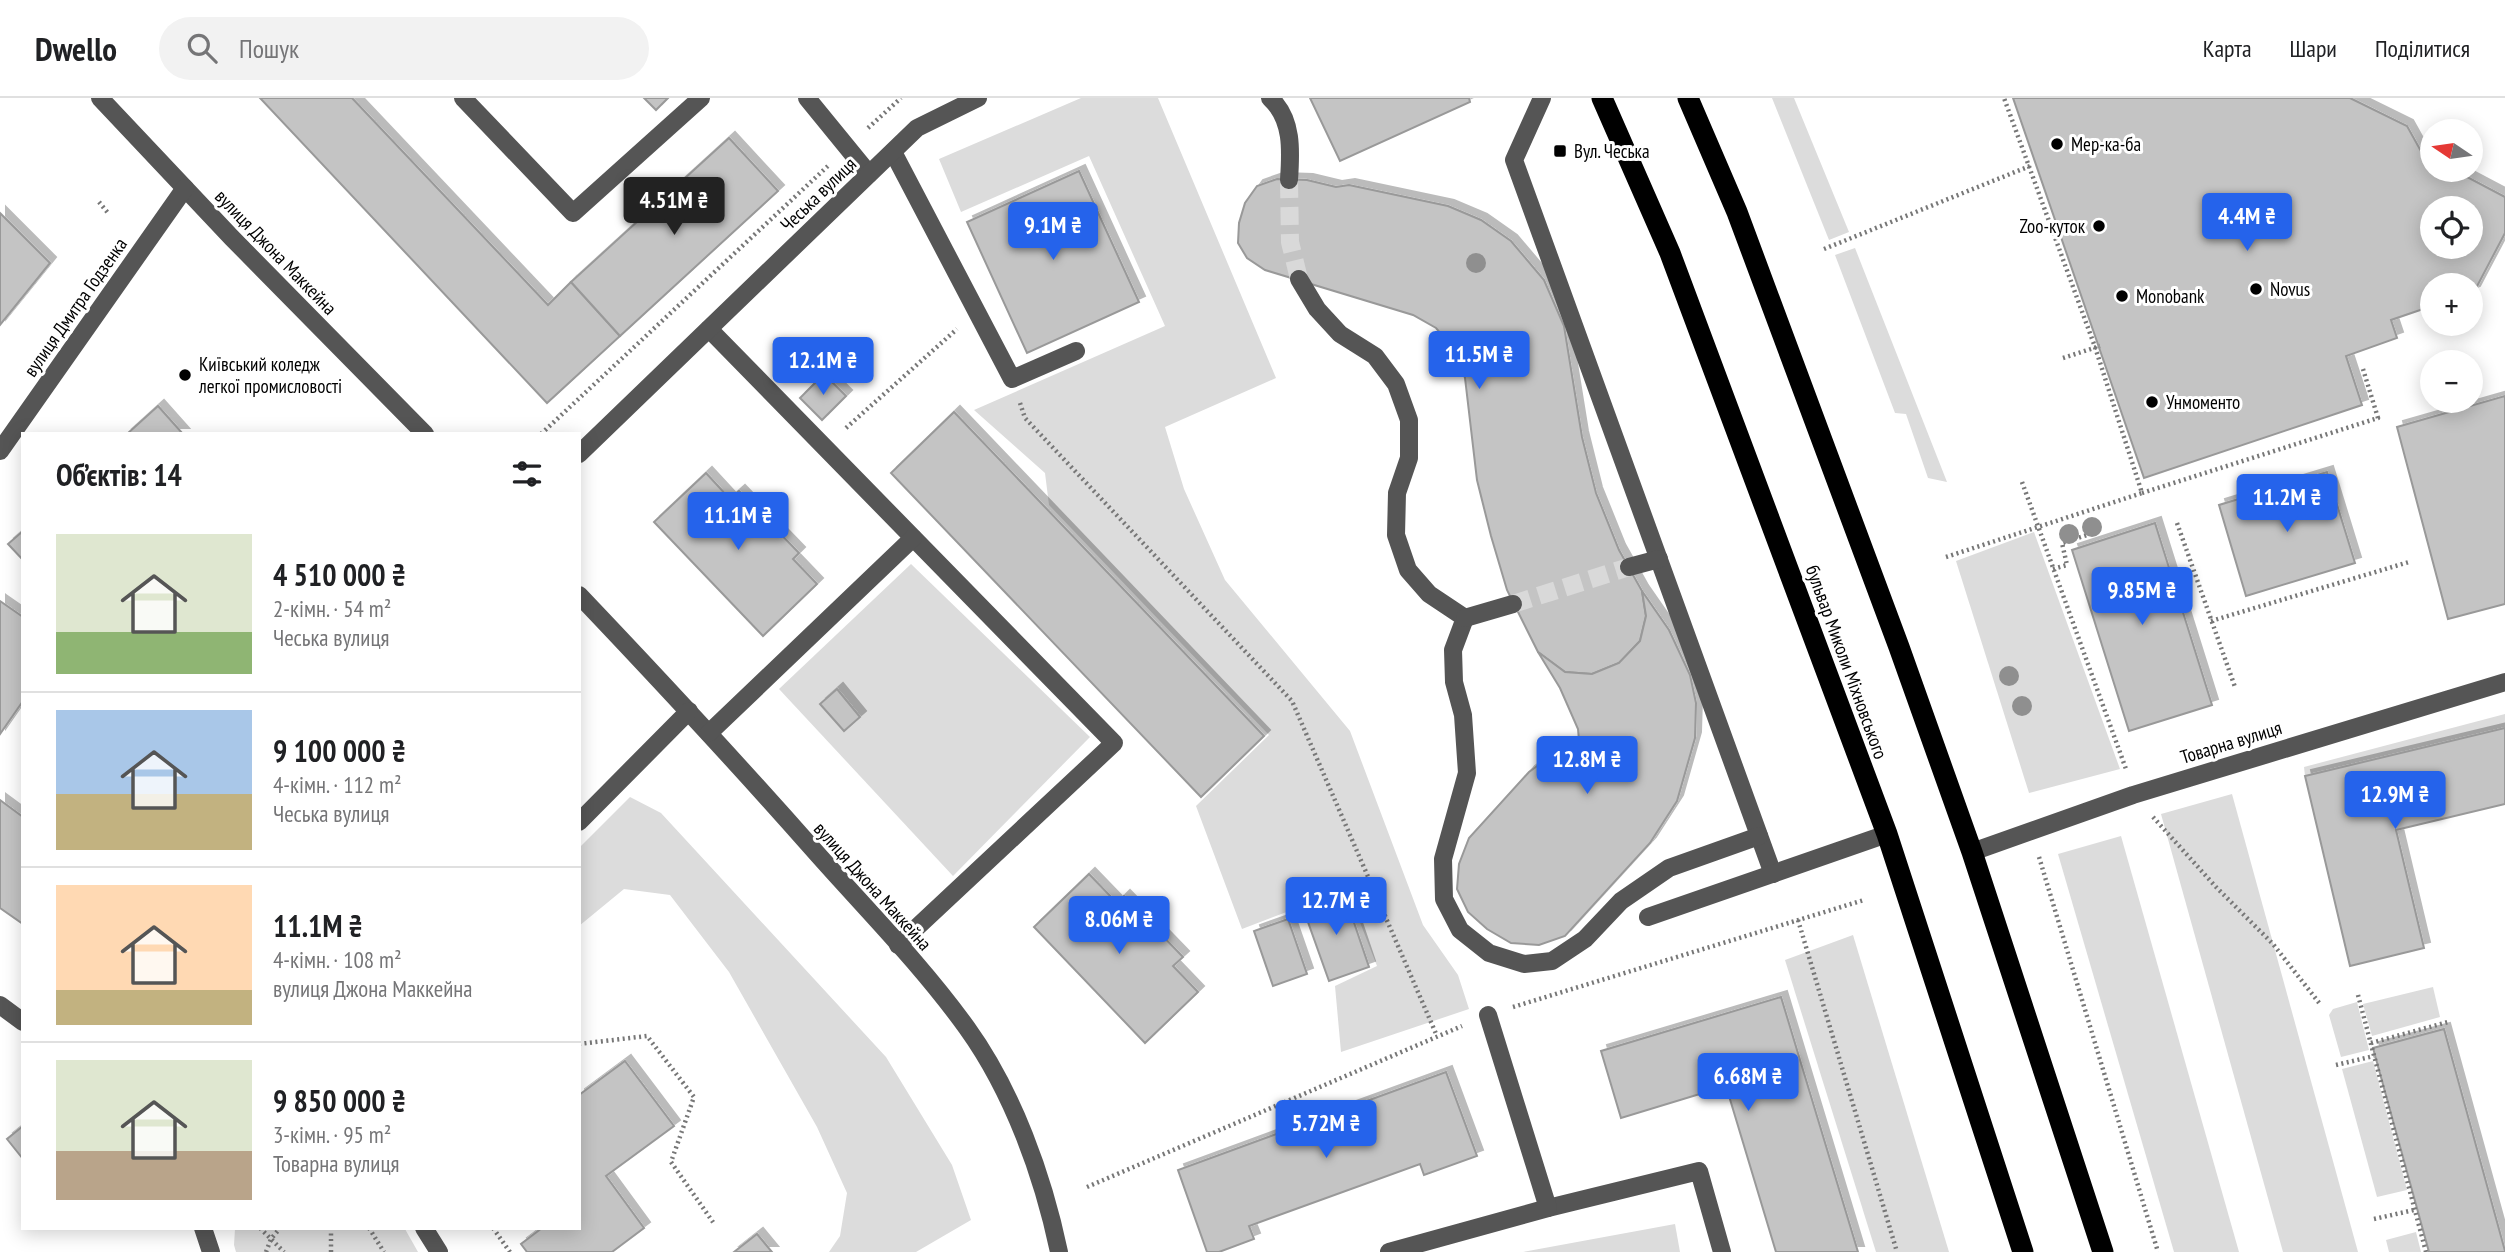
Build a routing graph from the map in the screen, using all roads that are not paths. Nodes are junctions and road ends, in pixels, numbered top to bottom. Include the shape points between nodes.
1 (100, 98) edge
2 (463, 98) edge
3 (701, 98) edge
4 (807, 98) edge
5 (978, 98) edge
6 (1270, 98) edge
7 (1542, 98) edge
8 (1602, 98) edge
9 (1688, 98) edge
10 (893, 152) junction
11 (869, 174) junction
12 (1289, 180) tunnel mouth
13 (185, 188) junction
14 (1299, 279) tunnel mouth
15 (709, 329) junction
16 (1076, 351) dead end
17 (423, 432) edge
18 (0, 451) edge
19 (581, 452) edge
20 (913, 538) junction
21 (1659, 559) junction
22 (1629, 567) tunnel mouth
23 (581, 597) edge
24 (1513, 604) tunnel mouth
25 (1465, 618) junction
26 (2505, 682) edge
27 (689, 711) junction
28 (709, 733) junction
29 (581, 820) edge
30 (1887, 834) junction
31 (1759, 836) junction
32 (1972, 852) junction
33 (1773, 874) junction
34 (1648, 917) dead end
35 (898, 946) junction
36 (0, 1004) edge
37 (1488, 1015) road end
38 (21, 1021) edge
39 (1548, 1208) junction
40 (204, 1230) edge
41 (425, 1230) edge
42 (211, 1252) edge
43 (439, 1252) edge
44 (1059, 1252) edge
45 (1390, 1252) edge
46 (1723, 1252) edge
47 (2023, 1252) edge
48 (2103, 1252) edge

1 - 13 street, вулиця Джона Маккейна
2 - 3 street via 573,214
4 - 11 street
5 - 10 street, Чеська вулиця via 917,128
6 - 12 street via 1289,131
7 - 21 street via 1514,160
8 - 30 highway, бульвар Миколи Міхновського via 1670,253
9 - 32 highway via 1737,212
10 - 11 street, Чеська вулиця
10 - 16 street via 1012,379
11 - 15 street, Чеська вулиця
13 - 17 street, вулиця Джона Маккейна
13 - 18 street, вулиця Дмитра Годзенка
14 - 25 street via 1340,334 1375,356 1396,384 1409,420 1409,458 1397,494 1396,535 1408,570 1429,594
15 - 19 street, Чеська вулиця
15 - 20 street
20 - 28 street
20 - 35 street via 1114,743
21 - 22 street
21 - 31 street
23 - 27 street, вулиця Джона Маккейна
24 - 25 street
25 - 31 street via 1453,650 1467,773 1443,859 1444,898 1460,930 1489,953 1524,964 1552,961 1585,939 1621,901 1669,868
26 - 32 street, Товарна вулиця via 2133,794
27 - 28 street, вулиця Джона Маккейна
27 - 29 street
28 - 35 street, вулиця Джона Маккейна
30 - 33 street
30 - 47 highway, бульвар Миколи Міхновського
31 - 33 street
32 - 48 highway
33 - 34 street
35 - 44 street, вулиця Джона Маккейна via 968,1030 999,1084 1029,1145
36 - 38 street
37 - 39 street
39 - 45 street
39 - 46 street via 1699,1171
40 - 42 street
41 - 43 street

